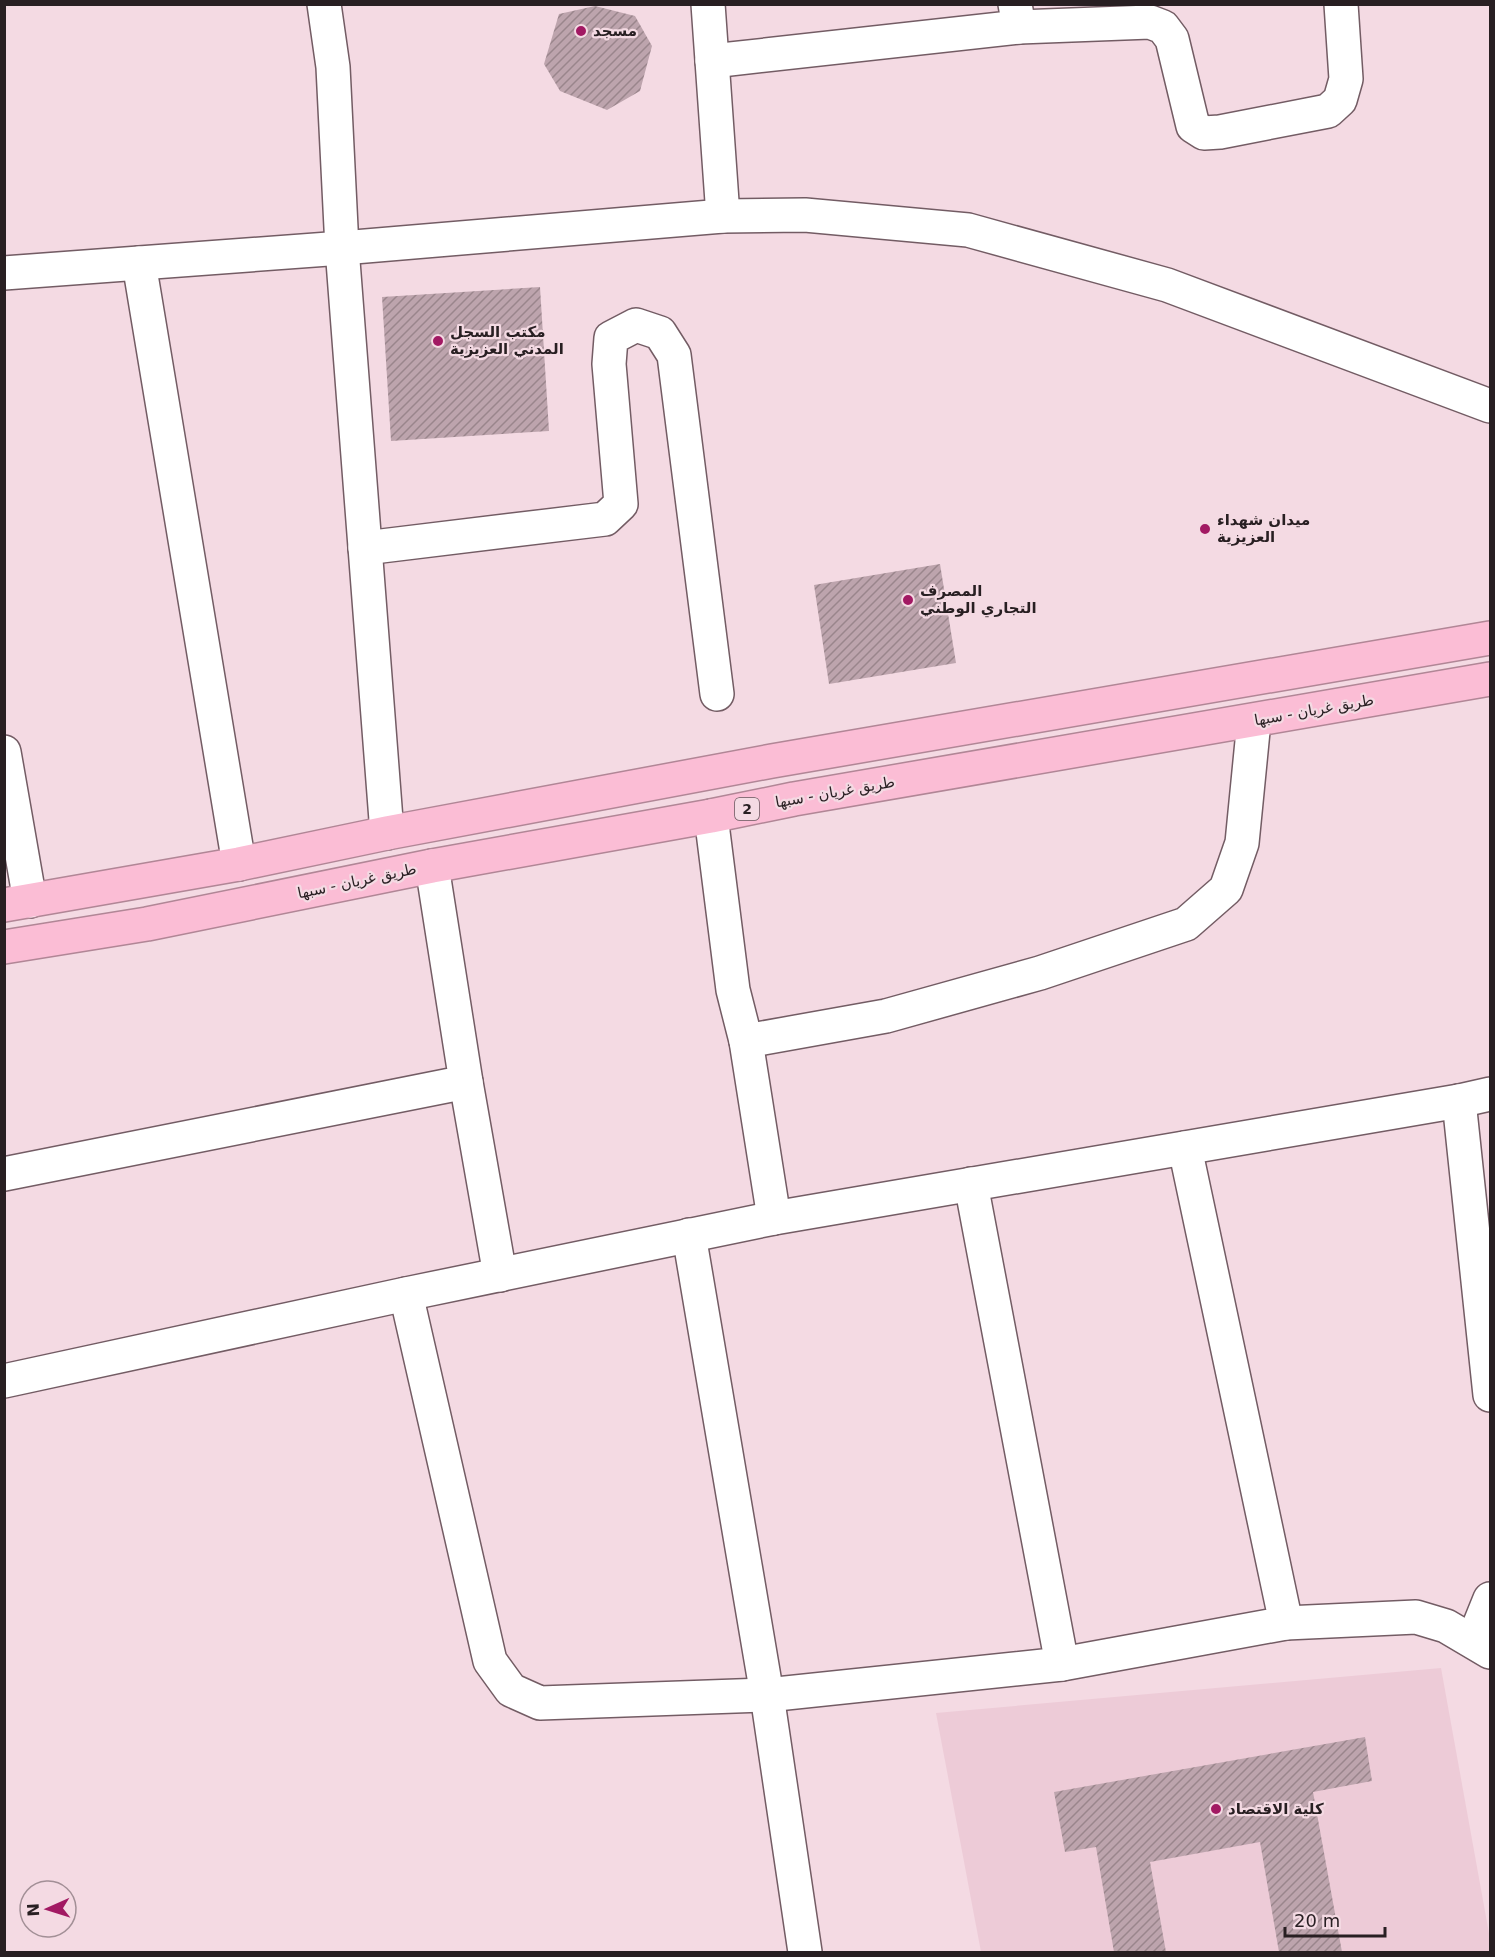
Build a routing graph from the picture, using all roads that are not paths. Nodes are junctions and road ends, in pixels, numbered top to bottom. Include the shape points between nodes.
1 (324, 4) edge
2 (708, 4) edge
3 (1341, 4) edge
4 (1017, 16) edge
5 (712, 61) junction
6 (723, 216) junction
7 (342, 248) junction
8 (139, 263) junction
9 (4, 273) edge
10 (1491, 406) edge
11 (365, 548) junction
12 (1491, 638) edge
13 (1491, 679) edge
14 (717, 694) dead end
15 (1254, 721) junction
16 (4, 752) edge
17 (711, 816) junction
18 (387, 833) junction
19 (239, 864) junction
20 (432, 866) junction
21 (17, 903) edge
22 (4, 947) edge
23 (746, 1041) junction
24 (466, 1082) junction
25 (1491, 1094) edge
26 (1459, 1101) junction
27 (1185, 1148) junction
28 (4, 1174) edge
29 (971, 1184) junction
30 (774, 1218) junction
31 (689, 1235) junction
32 (500, 1275) junction
33 (406, 1294) junction
34 (4, 1381) edge
35 (1491, 1395) edge
36 (1491, 1599) edge
37 (1286, 1623) junction
38 (1482, 1646) edge
39 (1062, 1664) junction
40 (767, 1695) junction
41 (805, 1953) edge

1 - 7 street via 333,67
2 - 5 street
3 - 4 street via 1346,79 1340,100 1328,111 1204,133 1193,126 1172,39 1163,27 1150,22
4 - 5 street
5 - 6 street
6 - 7 street
6 - 10 street via 805,215 968,230 1167,285
7 - 8 street
7 - 11 street
8 - 9 street
8 - 19 street
11 - 14 street via 605,519 621,504 609,364 611,338 636,326 660,333 674,355
11 - 18 street
12 - 18 highway via 771,761
13 - 15 highway, طريق غريان - سبها / 2
15 - 17 highway, طريق غريان - سبها / 2 via 806,796
15 - 23 street via 1242,843 1226,889 1186,924 1040,973 886,1016
16 - 21 street
17 - 20 highway, طريق غريان - سبها / 2
17 - 23 street via 733,990
18 - 19 highway
19 - 21 highway
20 - 22 highway, طريق غريان - سبها / 2 via 147,924
20 - 24 street
23 - 30 street
24 - 28 street
24 - 32 street
25 - 26 street
26 - 27 street
26 - 35 street
27 - 29 street
27 - 37 street
29 - 30 street
29 - 39 street
30 - 31 street
31 - 32 street
31 - 40 street
32 - 33 street
33 - 34 street
33 - 40 street via 490,1661 511,1690 540,1703
36 - 38 street
37 - 38 street via 1416,1617 1446,1626
37 - 39 street
39 - 40 street
40 - 41 street

